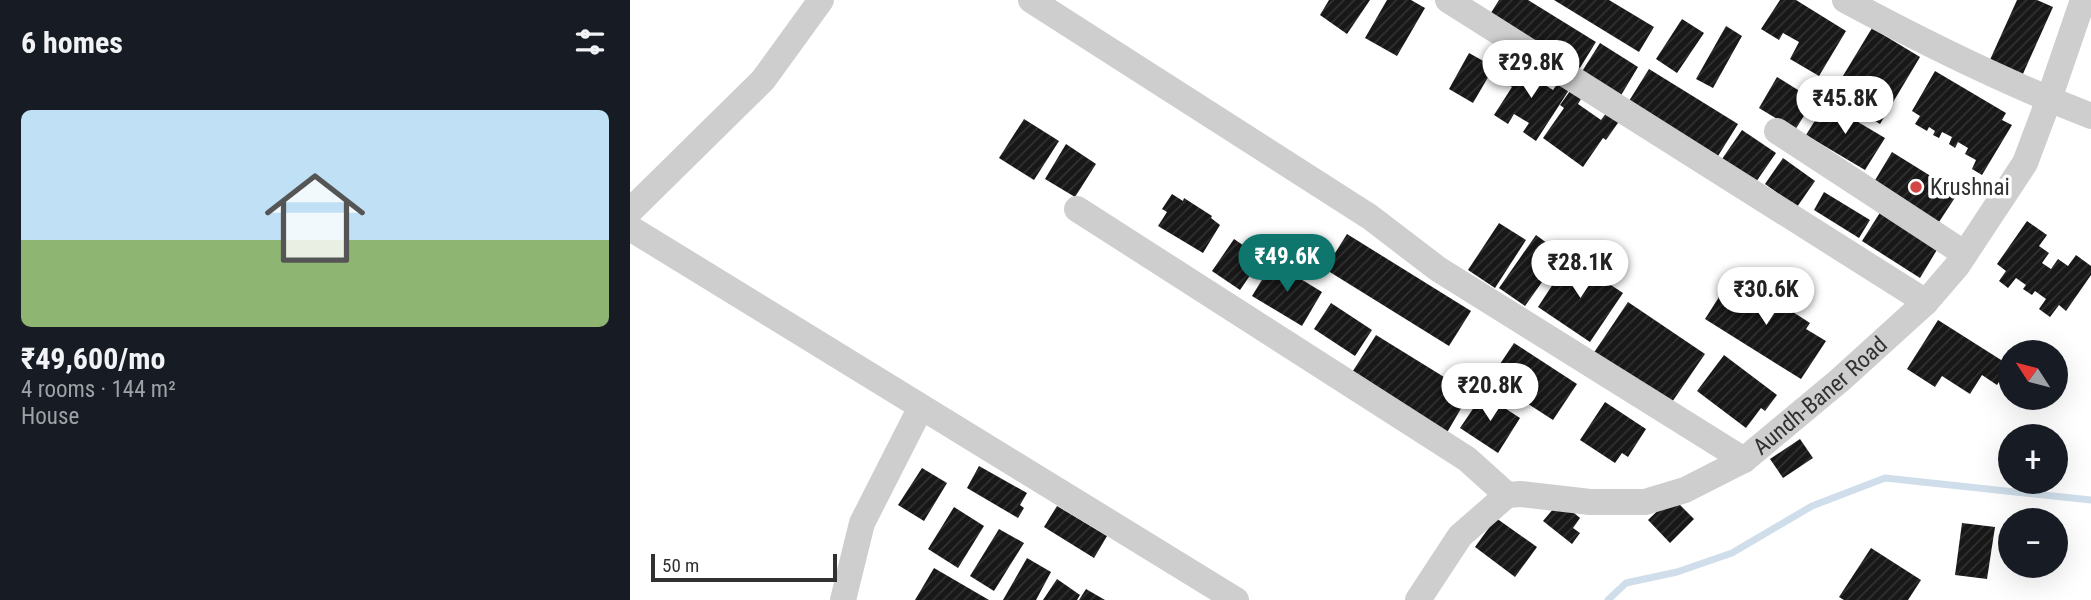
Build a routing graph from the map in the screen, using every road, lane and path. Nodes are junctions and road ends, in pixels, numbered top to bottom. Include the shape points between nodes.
1 (821, 0) edge
2 (1031, 0) edge
3 (1448, 0) edge
4 (1845, 0) edge
5 (2083, 0) edge
6 (2049, 99) junction
7 (2091, 116) edge
8 (1777, 131) dead end
9 (1077, 209) dead end
10 (630, 211) edge
11 (630, 228) edge
12 (1965, 254) junction
13 (1926, 302) junction
14 (921, 407) junction
15 (1745, 460) junction
16 (1507, 495) junction
17 (842, 600) edge
18 (1236, 600) edge
19 (1418, 600) edge

1 - 10 street via 762,80
2 - 15 street via 1370,217 1438,269
3 - 13 street
4 - 6 street via 1939,50
5 - 6 street, Aundh-Baner Road
6 - 7 street
6 - 12 street, Aundh-Baner Road via 2025,163
8 - 12 street
9 - 16 street via 1466,459
11 - 14 street
12 - 13 street, Aundh-Baner Road
13 - 15 street, Aundh-Baner Road
14 - 17 street via 862,523
14 - 18 street
15 - 16 street, Aundh-Baner Road via 1685,490 1645,502
16 - 19 street via 1460,536

